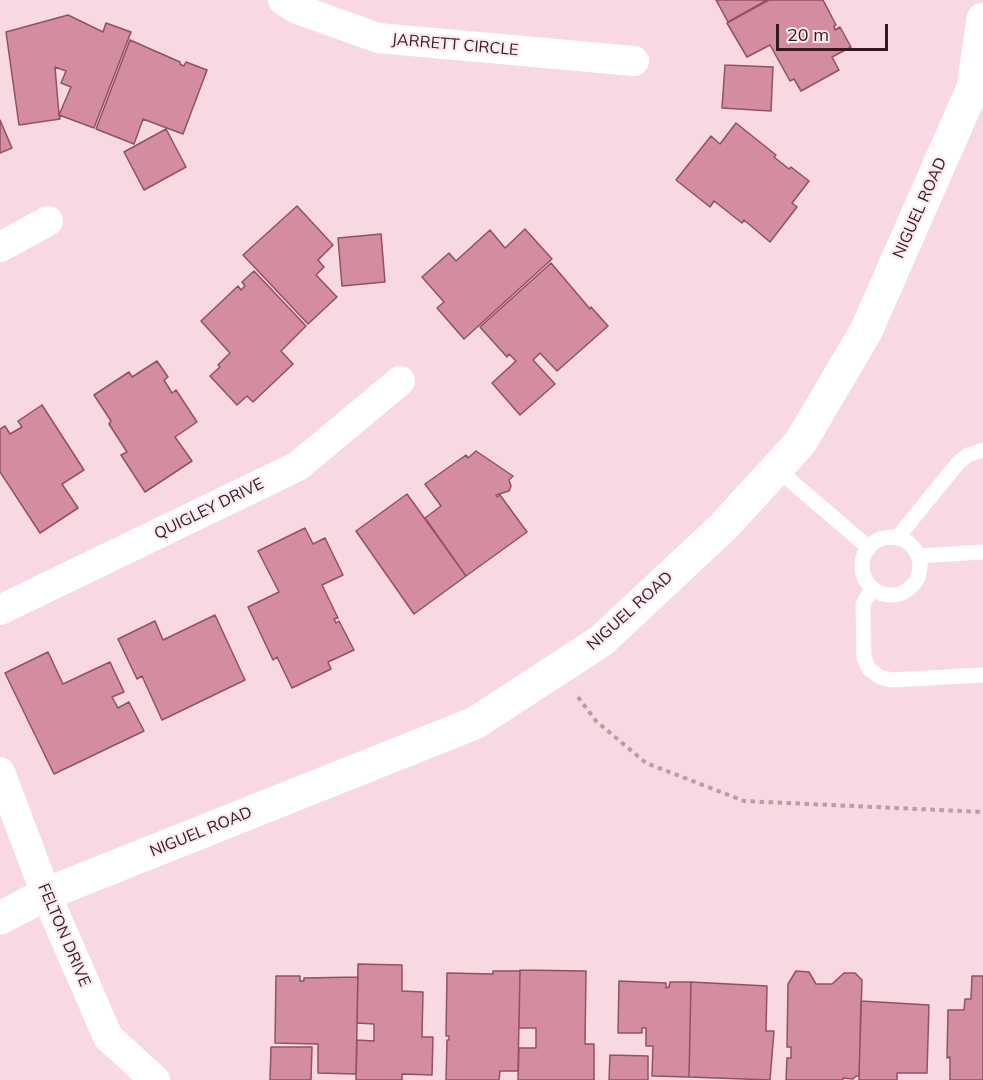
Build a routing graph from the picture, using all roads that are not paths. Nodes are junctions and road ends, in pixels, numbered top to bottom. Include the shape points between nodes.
1 (283, 0) edge
2 (983, 19) edge
3 (634, 61) dead end
4 (48, 220) dead end
5 (0, 247) edge
6 (400, 381) dead end
7 (983, 450) edge
8 (777, 469) junction
9 (897, 538) junction
10 (868, 548) junction
11 (983, 552) edge
12 (918, 556) junction
13 (872, 589) junction
14 (0, 610) edge
15 (983, 675) edge
16 (0, 772) edge
17 (46, 894) junction
18 (0, 918) edge
19 (155, 1080) edge

1 - 3 street, JARRETT CIRCLE via 297,9 378,38
2 - 8 main road, NIGUEL ROAD via 973,88 866,331 800,443
4 - 5 street
6 - 14 street, QUIGLEY DRIVE via 298,466
7 - 9 lane via 958,463
8 - 10 lane
8 - 17 main road, NIGUEL ROAD via 723,527 602,641 476,723
9 - 10 lane via 878,540
9 - 12 lane
10 - 13 lane via 862,573
11 - 12 lane
12 - 13 lane via 918,575 907,591 889,596
13 - 15 lane via 862,604 864,658 869,669 892,680
16 - 17 street, FELTON DRIVE
17 - 18 main road, NIGUEL ROAD
17 - 19 street, FELTON DRIVE via 108,1037

